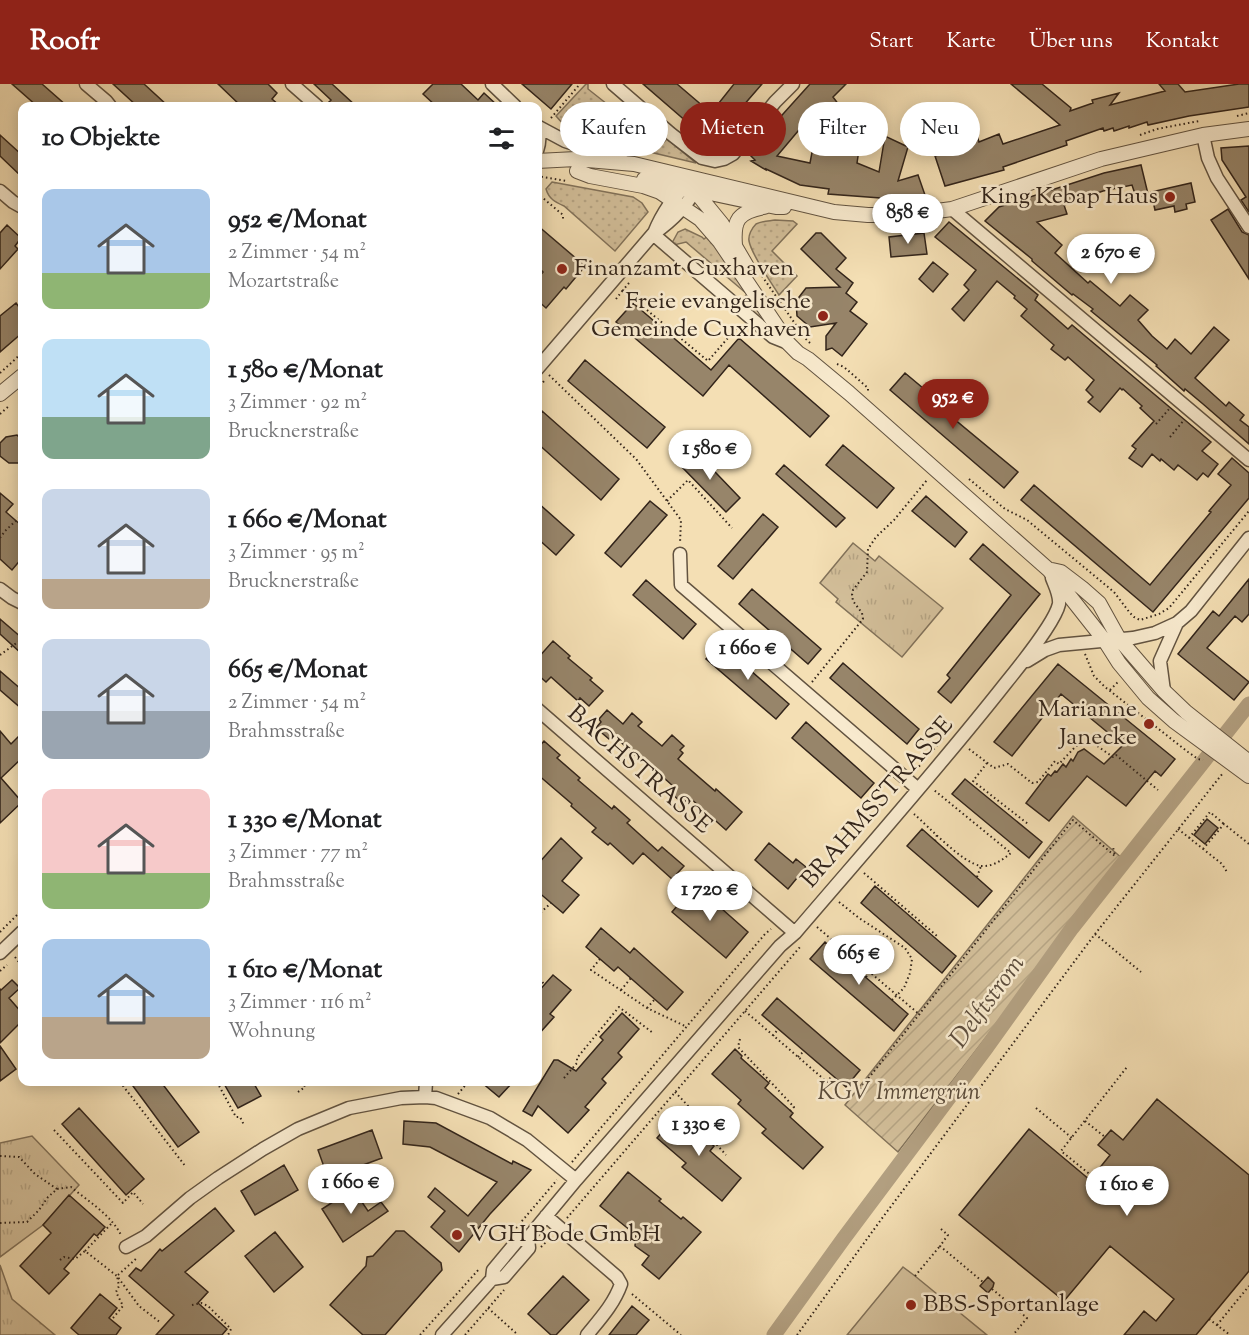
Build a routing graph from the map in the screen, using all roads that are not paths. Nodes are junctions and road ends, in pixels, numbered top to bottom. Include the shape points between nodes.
1 (86, 84) edge
2 (292, 84) edge
3 (492, 84) edge
4 (613, 84) edge
5 (793, 84) edge
6 (107, 102) edge
7 (312, 102) edge
8 (511, 102) edge
9 (543, 123) edge
10 (1249, 129) edge
11 (1203, 135) junction
12 (542, 158) edge
13 (542, 159) edge
14 (634, 164) junction
15 (577, 171) junction
16 (693, 186) junction
17 (0, 190) edge
18 (18, 205) edge
19 (678, 205) junction
20 (776, 207) junction
21 (816, 207) junction
22 (952, 209) junction
23 (1249, 227) edge
24 (653, 234) junction
25 (736, 247) junction
26 (788, 343) junction
27 (808, 359) junction
28 (542, 363) edge
29 (18, 378) edge
30 (0, 394) edge
31 (1249, 459) edge
32 (1249, 538) edge
33 (680, 554) road end
34 (1050, 570) junction
35 (0, 590) edge
36 (18, 601) edge
37 (1177, 623) junction
38 (1112, 640) junction
39 (1021, 664) junction
40 (1164, 691) junction
41 (542, 713) edge
42 (1228, 759) junction
43 (1249, 762) edge
44 (1249, 776) edge
45 (918, 789) junction
46 (795, 933) junction
47 (18, 936) edge
48 (0, 953) edge
49 (426, 1086) edge
50 (425, 1097) junction
51 (576, 1180) junction
52 (546, 1216) junction
53 (126, 1247) road end
54 (442, 1335) edge
55 (587, 1335) edge

1 - 6 street
2 - 7 street
3 - 8 street
4 - 5 street via 702,158 716,161 733,154
9 - 14 street via 565,141
10 - 11 street
11 - 22 street via 1101,159
11 - 23 street via 1216,178
12 - 14 street
13 - 15 street
14 - 16 street
15 - 16 street
15 - 19 street via 643,186
16 - 19 street
16 - 20 street
16 - 21 street
16 - 25 street
17 - 18 street
19 - 24 street via 666,225
19 - 26 street via 700,219 720,242
20 - 21 street
20 - 25 street via 749,210 739,219 734,231
21 - 22 street via 868,215
22 - 31 street
24 - 26 street via 773,337
24 - 28 street
25 - 27 street
26 - 27 street
27 - 34 street
29 - 30 street
32 - 37 street
33 - 45 street via 681,585
34 - 38 street via 1061,572 1099,603
34 - 39 street, BRAHMSSTRASSE via 1059,605
35 - 36 street
37 - 38 street, BRAHMSSTRASSE via 1155,633
37 - 40 street via 1160,661
38 - 39 street, BRAHMSSTRASSE via 1059,645
38 - 40 street
38 - 42 street via 1119,663 1148,698
39 - 45 street, BRAHMSSTRASSE
40 - 42 street via 1212,733
41 - 46 street, BACHSTRASSE
42 - 43 street
42 - 44 street
45 - 46 street, BRAHMSSTRASSE
46 - 51 street, BRAHMSSTRASSE
47 - 48 street
49 - 50 street
50 - 51 street via 490,1118 527,1140
50 - 53 street via 349,1108 298,1129 218,1178 146,1236
51 - 52 street, BRAHMSSTRASSE
52 - 54 street, BRAHMSSTRASSE via 528,1238 529,1248 510,1271 504,1277 492,1279
52 - 55 street via 621,1284 611,1305

